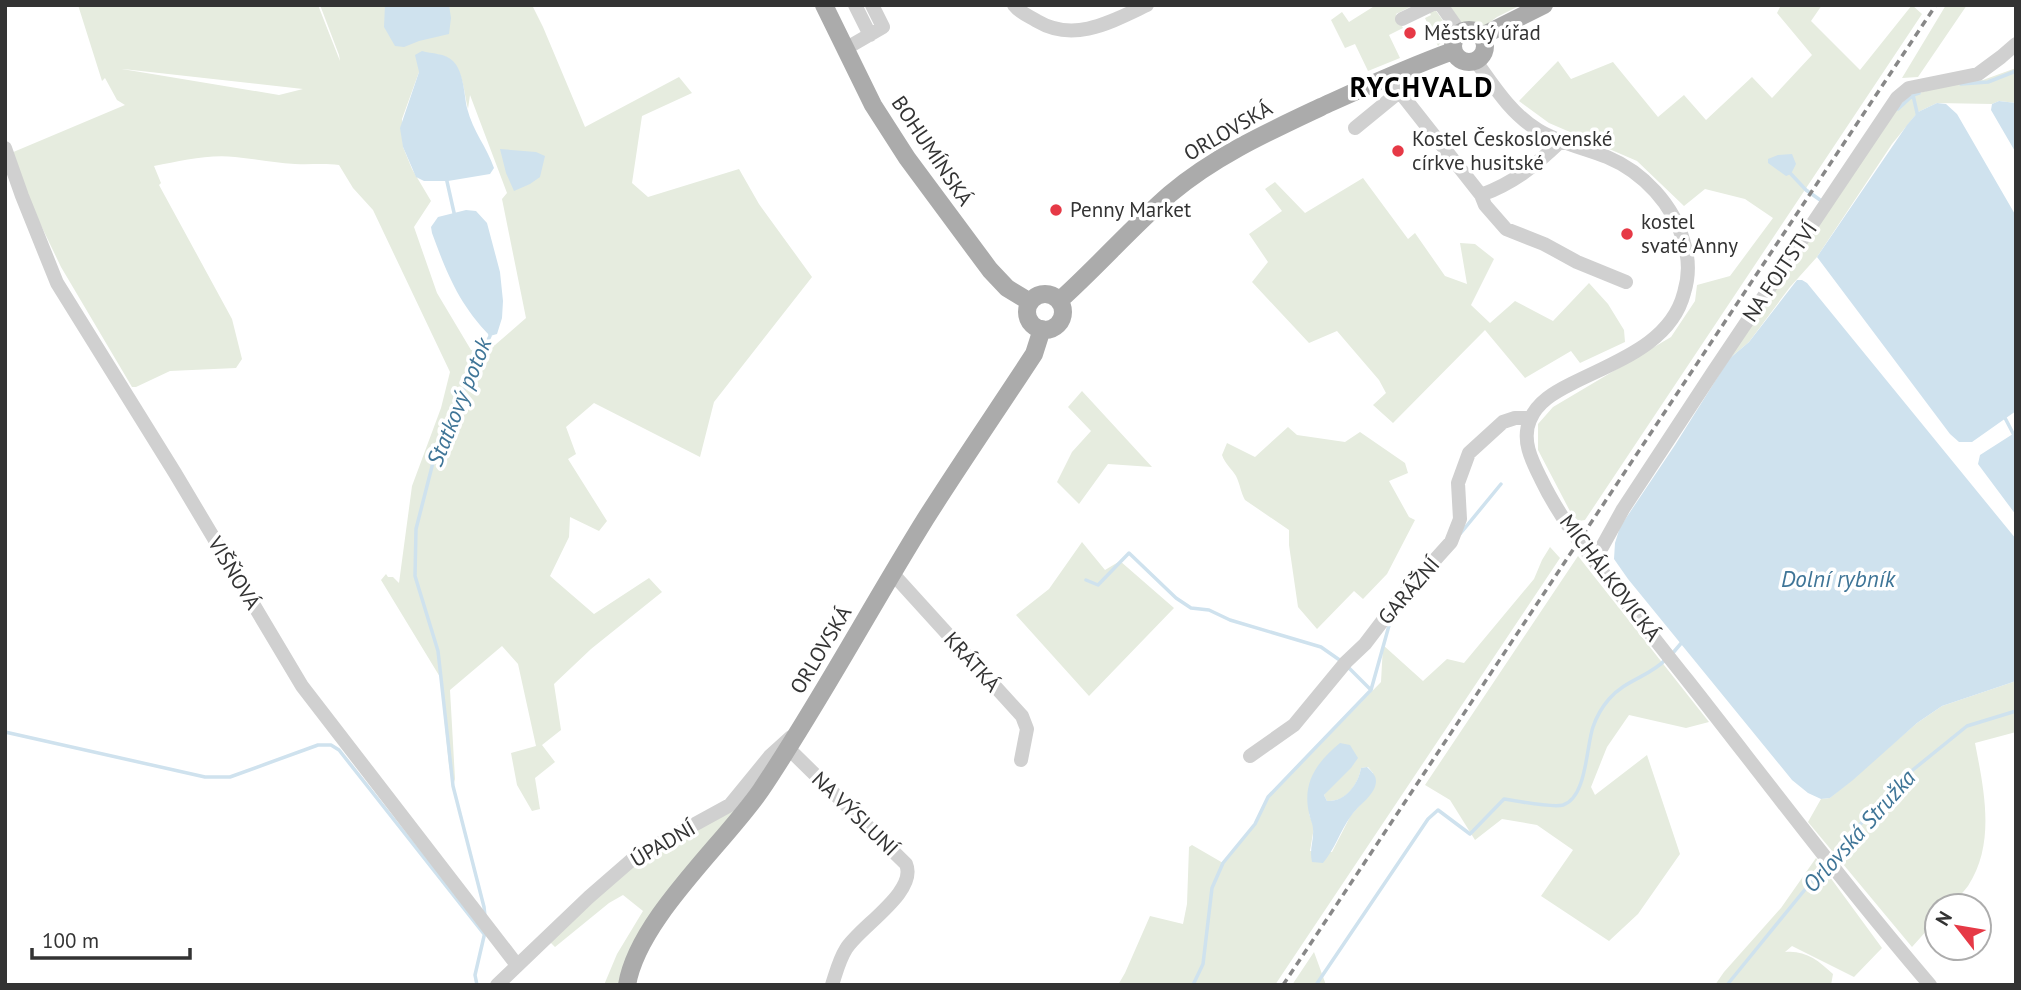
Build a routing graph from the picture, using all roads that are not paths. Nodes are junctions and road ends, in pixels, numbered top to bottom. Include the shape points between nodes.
1 (824, 5) edge
2 (855, 5) edge
3 (872, 5) edge
4 (1014, 5) edge
5 (1147, 5) edge
6 (1431, 5) edge
7 (1441, 5) edge
8 (1544, 5) edge
9 (1402, 19) dead end
10 (1460, 32) junction
11 (870, 35) junction
12 (1482, 36) junction
13 (2016, 44) edge
14 (845, 49) junction
15 (1453, 51) junction
16 (1475, 60) junction
17 (1388, 77) junction
18 (1399, 92) junction
19 (1354, 128) dead end
20 (1562, 141) junction
21 (5, 148) edge
22 (1481, 195) junction
23 (1626, 282) dead end
24 (1059, 301) junction
25 (1030, 302) junction
26 (1042, 330) junction
27 (1530, 418) junction
28 (1592, 559) junction
29 (893, 574) junction
30 (798, 732) junction
31 (787, 749) junction
32 (1250, 756) dead end
33 (1021, 761) dead end
34 (517, 965) junction
35 (497, 985) edge
36 (627, 985) edge
37 (832, 985) edge
38 (1930, 985) edge

1 - 14 main road, BOHUMÍNSKÁ
2 - 11 street
3 - 11 street via 883,27
4 - 5 street via 1045,26 1067,31 1089,30
6 - 9 street
7 - 10 street
8 - 12 main road
10 - 12 main road via 1470,29
10 - 15 main road
11 - 14 street
12 - 16 main road via 1485,50
13 - 28 street, NA FOJTSTVÍ via 1978,74 1909,88 1897,98
14 - 25 main road, BOHUMÍNSKÁ via 906,158 990,270
15 - 16 main road via 1460,59
15 - 17 main road, ORLOVSKÁ
16 - 20 street via 1529,124
17 - 18 street
17 - 24 main road, ORLOVSKÁ via 1218,159 1171,194
18 - 19 street
18 - 22 street
20 - 22 street via 1505,186
20 - 27 street via 1616,161 1655,191 1681,233 1687,278 1676,313 1655,338 1559,390
21 - 34 street, VIŠŇOVÁ via 57,283 302,686
22 - 23 street via 1506,229
24 - 25 main road via 1044,294
24 - 26 main road via 1058,323
25 - 26 main road via 1028,320
26 - 29 main road, ORLOVSKÁ via 1034,354
27 - 28 street, MICHÁLKOVICKÁ via 1526,433 1535,466
27 - 32 street, GARÁŽNÍ via 1503,422 1469,453 1458,483 1460,519 1451,542 1294,725
28 - 38 street, MICHÁLKOVICKÁ
29 - 30 main road, ORLOVSKÁ
29 - 33 street, KRÁTKÁ via 1022,716 1027,729
30 - 31 main road, ORLOVSKÁ
30 - 34 street, ÚPADNÍ via 770,756 730,805 635,857
31 - 36 main road, ORLOVSKÁ via 738,821 659,916 642,944
31 - 37 street, NA VÝSLUNÍ via 909,870 899,894 846,948
34 - 35 street, ÚPADNÍ

